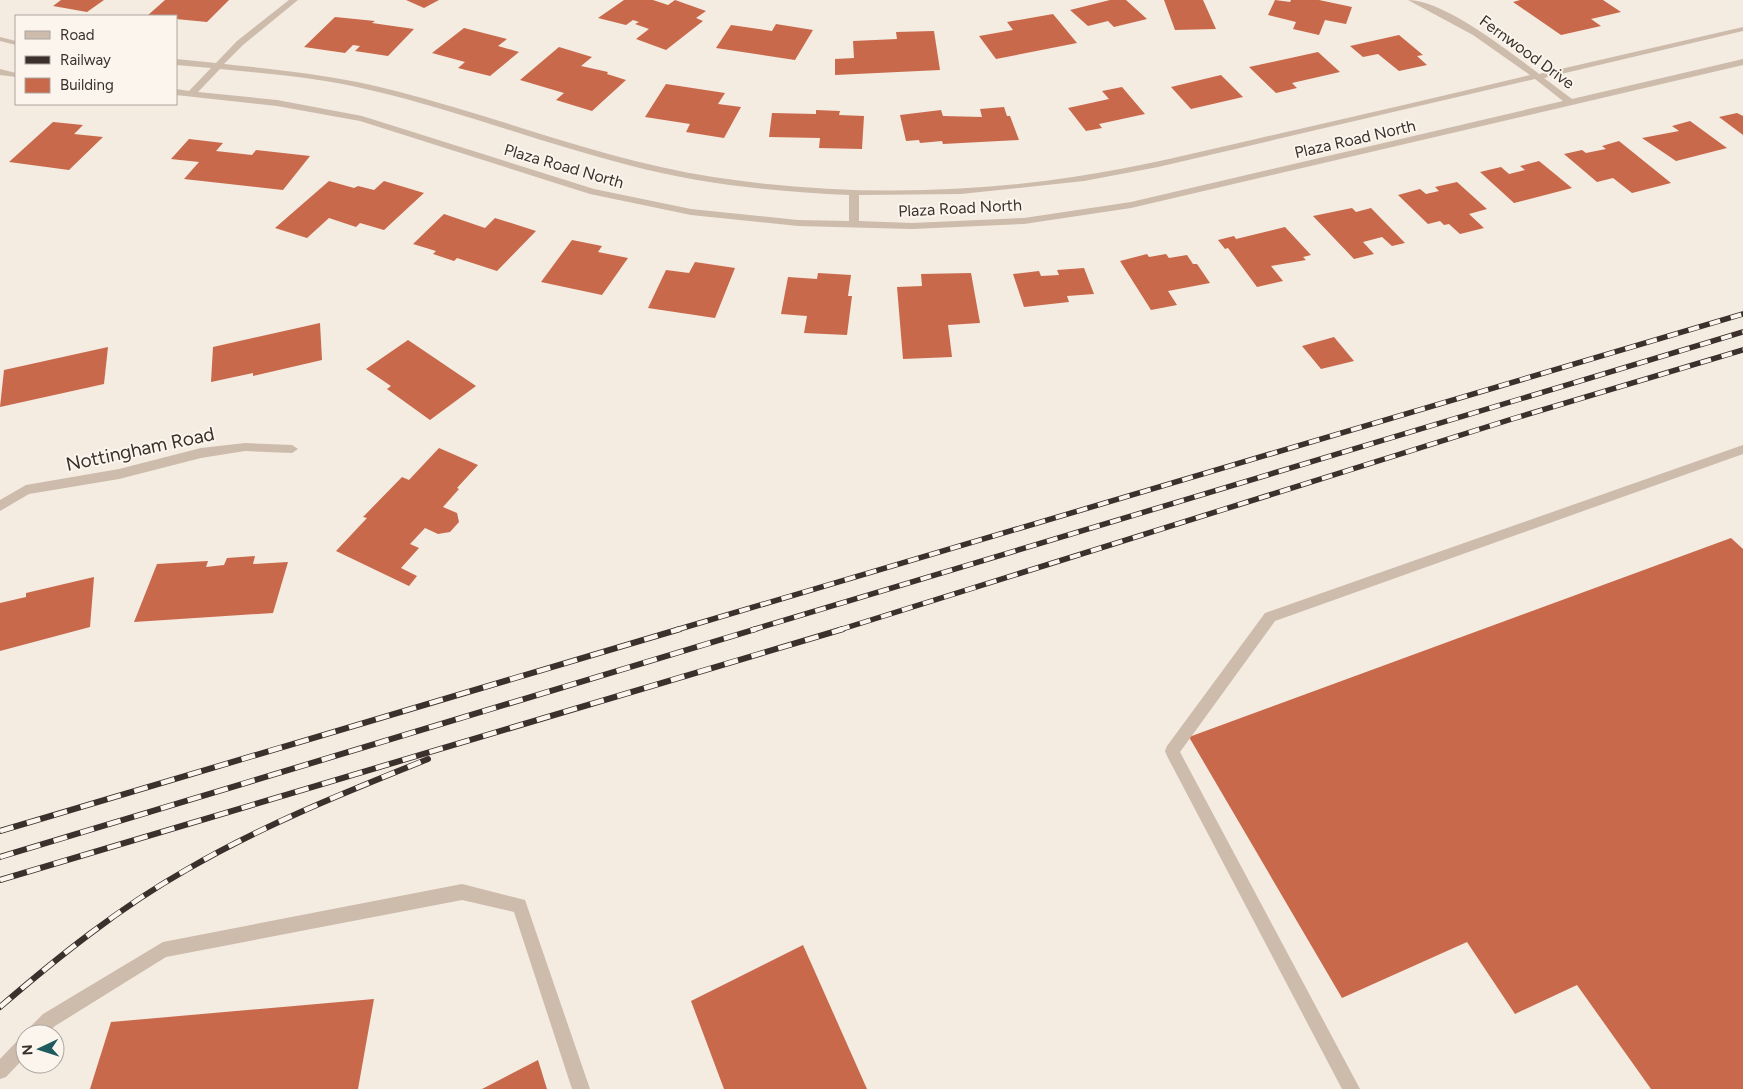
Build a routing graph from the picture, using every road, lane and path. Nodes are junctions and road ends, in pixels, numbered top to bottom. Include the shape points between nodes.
1 (294, 0) edge
2 (1412, 0) edge
3 (1743, 29) edge
4 (0, 39) edge
5 (15, 43) edge
6 (178, 62) edge
7 (1743, 62) edge
8 (218, 67) junction
9 (0, 72) edge
10 (15, 74) edge
11 (1537, 76) junction
12 (178, 92) edge
13 (192, 93) junction
14 (1571, 103) junction
15 (854, 192) junction
16 (854, 226) junction
17 (292, 449) dead end
18 (1743, 449) edge
19 (0, 506) edge
20 (45, 1024) edge
21 (15, 1055) edge
22 (0, 1071) edge
23 (581, 1089) edge
24 (1351, 1089) edge

1 - 8 street via 264,22
2 - 11 street, Fernwood Drive via 1468,27
3 - 11 street, Plaza Road North
4 - 5 street
6 - 8 street, Plaza Road North
7 - 14 street, Plaza Road North
8 - 13 street
8 - 15 street, Plaza Road North via 302,76 392,92 580,151 665,171 756,185
9 - 10 street
11 - 14 street, Fernwood Drive
11 - 15 street, Plaza Road North via 1158,164 1062,182 962,190
12 - 13 street, Plaza Road North
13 - 16 street, Plaza Road North via 277,103 362,119 551,180 643,202 744,218
14 - 16 street, Plaza Road North via 1183,195 1079,214 959,224
15 - 16 street
17 - 19 street, Nottingham Road via 245,447 201,454 119,474 26,490
18 - 24 street via 1270,617 1172,751
20 - 23 street via 164,950 462,892 520,905
21 - 22 street

